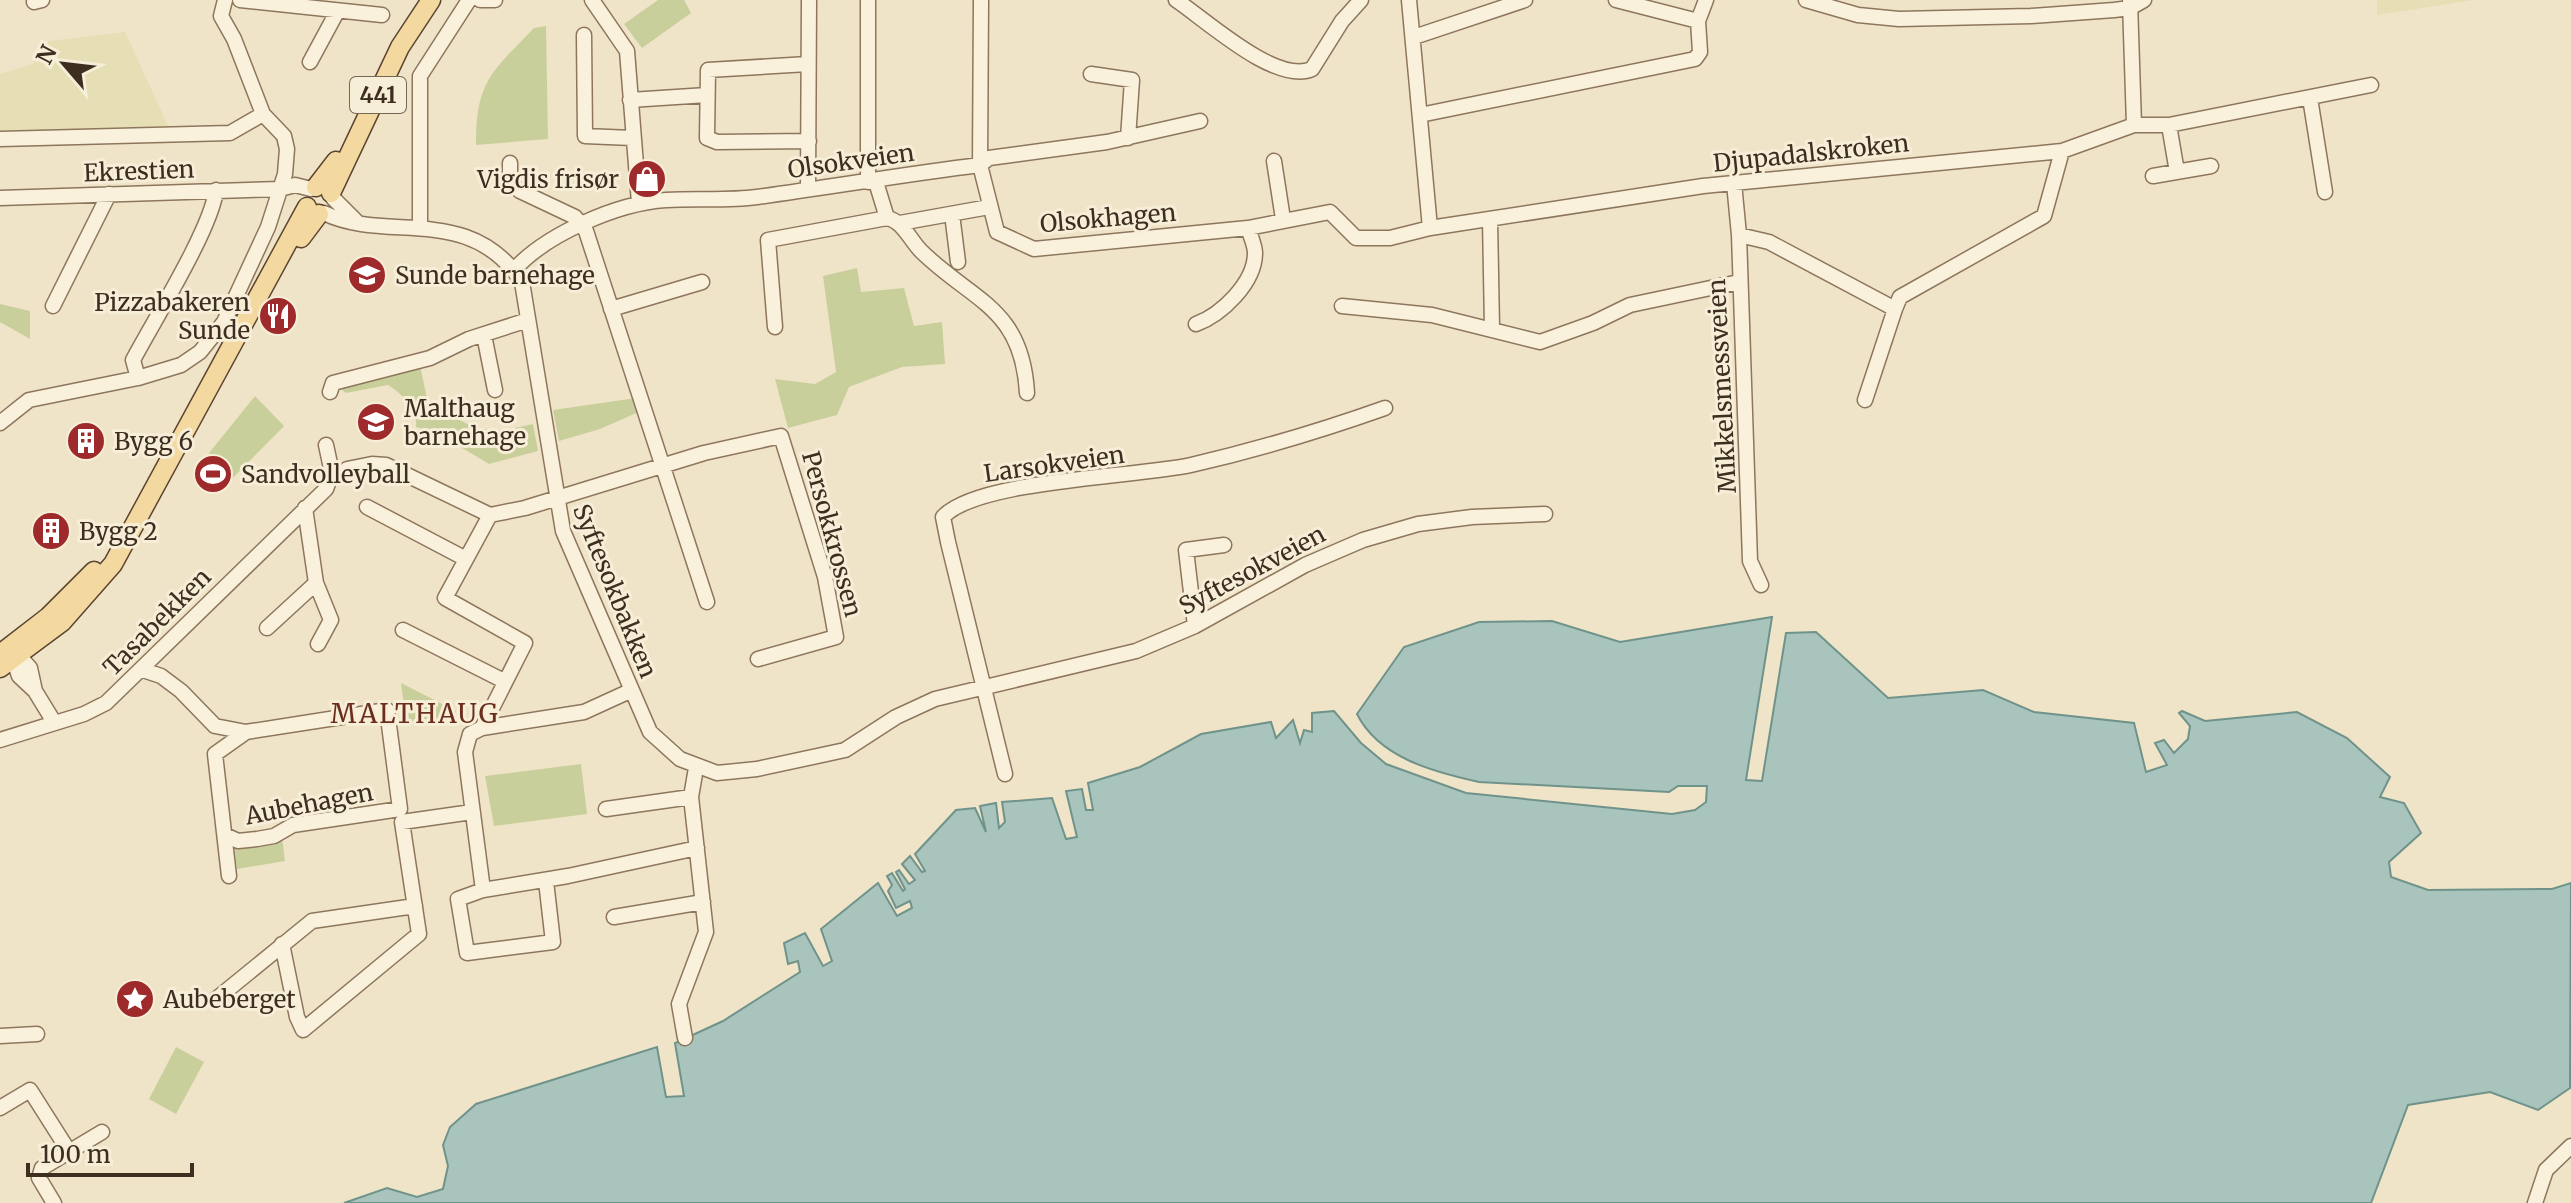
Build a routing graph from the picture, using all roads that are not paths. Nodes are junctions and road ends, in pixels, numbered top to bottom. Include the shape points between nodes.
1 (222, 0) edge
2 (240, 0) edge
3 (422, 0) edge
4 (431, 0) edge
5 (469, 0) edge
6 (480, 0) edge
7 (495, 0) edge
8 (592, 0) edge
9 (809, 0) edge
10 (868, 0) edge
11 (981, 0) edge
12 (1176, 0) edge
13 (1361, 0) edge
14 (1409, 0) edge
15 (1525, 0) edge
16 (1616, 0) edge
17 (1706, 0) edge
18 (1806, 0) edge
19 (2144, 0) edge
20 (297, 3) edge
21 (2130, 4) edge
22 (1858, 8) edge
23 (337, 12) junction
24 (382, 15) dead end
25 (1698, 21) junction
26 (584, 35) dead end
27 (1414, 37) junction
28 (310, 62) dead end
29 (808, 64) junction
30 (1092, 73) dead end
31 (2371, 85) dead end
32 (707, 95) junction
33 (2310, 98) junction
34 (630, 100) junction
35 (263, 114) junction
36 (1420, 115) junction
37 (1200, 121) dead end
38 (2134, 125) junction
39 (2169, 125) junction
40 (632, 138) junction
41 (1128, 138) junction
42 (0, 139) edge
43 (809, 141) junction
44 (2062, 151) junction
45 (1274, 161) dead end
46 (510, 163) dead end
47 (980, 165) junction
48 (2211, 166) dead end
49 (2177, 172) junction
50 (2153, 176) dead end
51 (872, 182) junction
52 (1734, 183) junction
53 (280, 189) junction
54 (808, 189) junction
55 (216, 190) junction
56 (2325, 192) dead end
57 (109, 194) junction
58 (0, 198) edge
59 (318, 201) junction
60 (639, 203) junction
61 (989, 207) junction
62 (1316, 213) joint
63 (952, 214) junction
64 (1283, 219) junction
65 (1490, 219) junction
66 (894, 220) junction
67 (580, 226) junction
68 (420, 227) junction
69 (1248, 228) junction
70 (1430, 228) junction
71 (1739, 235) junction
72 (958, 262) dead end
73 (514, 270) junction
74 (702, 282) dead end
75 (1739, 282) junction
76 (53, 306) dead end
77 (1342, 306) dead end
78 (611, 309) junction
79 (1895, 309) junction
80 (528, 320) junction
81 (1196, 324) dead end
82 (775, 327) dead end
83 (1492, 328) junction
84 (484, 335) junction
85 (138, 378) junction
86 (495, 390) dead end
87 (330, 392) dead end
88 (1027, 393) dead end
89 (1865, 400) dead end
90 (1385, 408) dead end
91 (0, 423) edge
92 (326, 445) dead end
93 (662, 465) junction
94 (347, 469) dead end
95 (555, 498) junction
96 (367, 507) dead end
97 (305, 508) junction
98 (1545, 514) dead end
99 (490, 515) junction
100 (1224, 545) dead end
101 (466, 559) junction
102 (316, 583) junction
103 (1761, 585) dead end
104 (707, 602) dead end
105 (1195, 626) junction
106 (267, 628) dead end
107 (403, 630) dead end
108 (318, 644) dead end
109 (8, 657) edge
110 (758, 659) dead end
111 (143, 670) junction
112 (504, 681) junction
113 (984, 689) junction
114 (630, 691) junction
115 (54, 722) junction
116 (482, 728) junction
117 (246, 732) junction
118 (0, 740) edge
119 (696, 768) junction
120 (1005, 774) dead end
121 (691, 797) junction
122 (606, 809) dead end
123 (472, 812) junction
124 (225, 835) junction
125 (697, 848) junction
126 (229, 876) dead end
127 (546, 881) junction
128 (483, 890) junction
129 (703, 902) junction
130 (415, 906) junction
131 (614, 917) dead end
132 (282, 944) junction
133 (215, 1000) dead end
134 (37, 1034) dead end
135 (0, 1036) edge
136 (685, 1038) dead end
137 (0, 1108) edge
138 (102, 1132) dead end
139 (2571, 1146) edge
140 (70, 1153) junction
141 (54, 1203) edge
142 (2535, 1203) edge

1 - 35 street via 221,16
2 - 20 street
3 - 59 main road, 441 via 394,43
4 - 59 main road, 441
5 - 68 street via 420,76
6 - 7 street
8 - 34 street via 627,51
9 - 29 street
10 - 51 street
11 - 47 street, Olsokhagen
12 - 13 street via 1264,61 1292,72 1312,69
14 - 27 street
15 - 27 street
16 - 25 street
17 - 25 street
18 - 22 street
19 - 21 street
20 - 23 street
21 - 22 street via 1934,20
21 - 38 street
23 - 24 street
23 - 28 street
25 - 36 street via 1700,52 1695,59
26 - 40 street via 585,136
27 - 36 street
29 - 32 street via 708,70
29 - 43 street
30 - 41 street via 1132,80
31 - 33 street, Djupadalskroken
32 - 34 street
32 - 43 street via 710,140
33 - 39 street, Djupadalskroken
33 - 56 street
34 - 40 street
35 - 42 street, Ekrestien via 230,133
35 - 53 street via 286,142
36 - 70 street
37 - 41 street, Olsokveien
38 - 39 street, Djupadalskroken
38 - 44 street, Djupadalskroken
39 - 49 street
40 - 60 street
41 - 47 street, Olsokveien via 989,158
43 - 54 street
44 - 52 street, Djupadalskroken
44 - 79 street via 2044,216 1900,297
45 - 64 street
46 - 67 street via 510,182 519,197 575,217
47 - 51 street, Olsokveien
47 - 61 street, Olsokhagen
48 - 49 street
49 - 50 street
51 - 54 street, Olsokveien
51 - 66 street
52 - 65 street, Djupadalskroken
52 - 71 street, Mikkelsmessveien
53 - 55 street, Ekrestien
53 - 59 street
53 - 85 street via 268,227 213,339 181,365
54 - 60 street, Olsokveien
55 - 57 street, Ekrestien
55 - 85 street via 133,360
57 - 58 street, Ekrestien
57 - 76 street
59 - 68 street via 342,222
59 - 109 main road, 441 via 228,351 113,564 88,596
60 - 67 street, Olsokveien
61 - 63 street
61 - 69 street, Olsokhagen via 997,232 1034,249
62 - 64 street, Olsokhagen
62 - 70 street, Djupadalskroken via 1330,212 1356,238 1390,238
63 - 66 street
63 - 72 street
64 - 69 street, Olsokhagen
65 - 70 street, Djupadalskroken
65 - 83 street
66 - 82 street via 768,240
66 - 88 street via 926,256 999,313 1017,345
67 - 73 street, Olsokveien via 547,242
67 - 78 street
68 - 73 street via 461,235
69 - 81 street via 1255,251 1245,279 1213,318
71 - 75 street, Mikkelsmessveien
71 - 79 street via 1769,242
73 - 80 street, Syftesokbakken via 522,282
74 - 78 street
75 - 83 street via 1630,305 1550,341
75 - 103 street, Mikkelsmessveien via 1750,561
77 - 83 street via 1432,315
78 - 93 street
79 - 89 street
80 - 84 street
80 - 95 street, Syftesokbakken
84 - 86 street
84 - 87 street via 430,358 333,383
85 - 91 street via 29,400
90 - 113 street, Larsokveien via 1192,464 1000,492 956,505 943,517
92 - 97 street, Tasabekken via 330,482
93 - 95 street, Persokkrossen
93 - 104 street
93 - 110 street, Persokkrossen via 781,436 825,577 836,637
94 - 99 street via 386,465
95 - 99 street, Persokkrossen
95 - 114 street, Syftesokbakken via 569,550
96 - 101 street
97 - 102 street
97 - 111 street, Tasabekken
98 - 105 street, Syftesokveien via 1472,517 1383,533 1316,560
99 - 101 street
100 - 105 street via 1186,550
101 - 112 street via 445,598 525,643
102 - 106 street
102 - 108 street via 331,620
105 - 113 street, Syftesokveien via 1136,651
107 - 112 street
109 - 115 street
111 - 115 street, Tasabekken via 106,703
111 - 117 street, Aubehagen via 181,691 215,726
112 - 116 street
113 - 119 street, Syftesokbakken via 916,706 845,750 738,772
113 - 120 street, Larsokveien
114 - 116 street via 584,712
114 - 119 street, Syftesokbakken via 657,741
115 - 118 street, Tasabekken
116 - 123 street via 466,741
117 - 124 street, Aubehagen via 215,754
117 - 124 street, Aubehagen via 387,710 400,809 293,825 257,839 238,841
119 - 121 street
121 - 122 street
121 - 125 street
123 - 128 street
123 - 130 street, Aubehagen via 402,822
124 - 126 street, Aubehagen
125 - 127 street
125 - 129 street
127 - 128 street
127 - 128 street via 553,942 467,953 458,899
129 - 131 street
129 - 136 street via 706,932 679,1004
130 - 132 street via 312,921
130 - 132 street via 419,934 303,1030
132 - 133 street
134 - 135 street
137 - 140 street via 30,1090
138 - 140 street
139 - 142 street via 2546,1170
140 - 141 street via 38,1174

